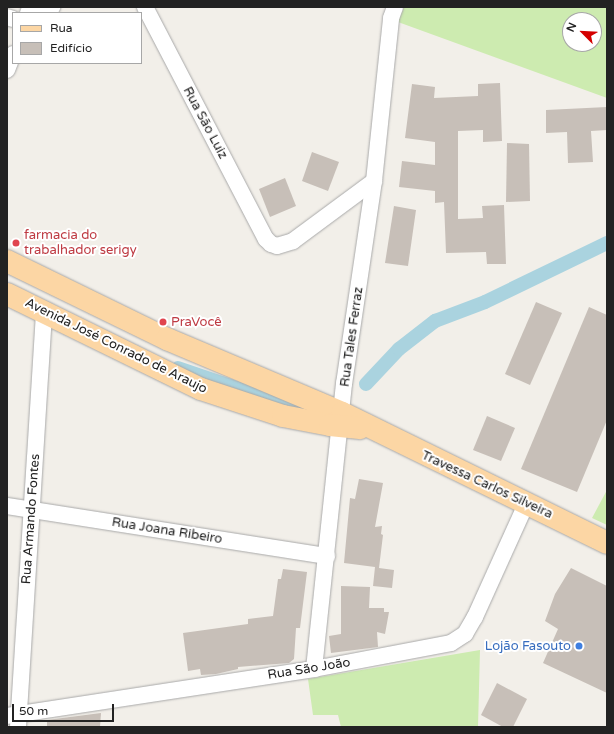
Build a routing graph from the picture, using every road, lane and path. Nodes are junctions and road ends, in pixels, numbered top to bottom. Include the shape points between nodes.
1 (52, 7) edge
2 (144, 7) edge
3 (395, 7) edge
4 (43, 12) edge
5 (12, 57) edge
6 (7, 70) edge
7 (374, 182) junction
8 (7, 261) edge
9 (7, 294) edge
10 (44, 310) junction
11 (341, 420) junction
12 (526, 504) junction
13 (7, 506) edge
14 (31, 510) junction
15 (607, 542) edge
16 (327, 556) junction
17 (314, 669) junction
18 (14, 719) edge

1 - 4 street
2 - 7 street, Rua São Luiz via 266,239 277,246 293,241
3 - 7 street, Rua Tales Ferraz via 391,18
5 - 6 street
7 - 11 street, Rua Tales Ferraz
8 - 11 main road
9 - 10 main road, Avenida José Conrado de Araujo
10 - 11 main road, Avenida José Conrado de Araujo via 144,363 201,389 283,416
10 - 14 street, Rua Armando Fontes
11 - 12 main road, Travessa Carlos Silveira via 367,428
11 - 16 street, Rua Tales Ferraz
12 - 15 main road, Travessa Carlos Silveira
12 - 17 street, Rua São João via 465,634 446,645
13 - 14 street, Rua Joana Ribeiro
14 - 16 street, Rua Joana Ribeiro
14 - 18 street, Rua Armando Fontes
16 - 17 street, Rua Tales Ferraz
17 - 18 street, Rua São João

